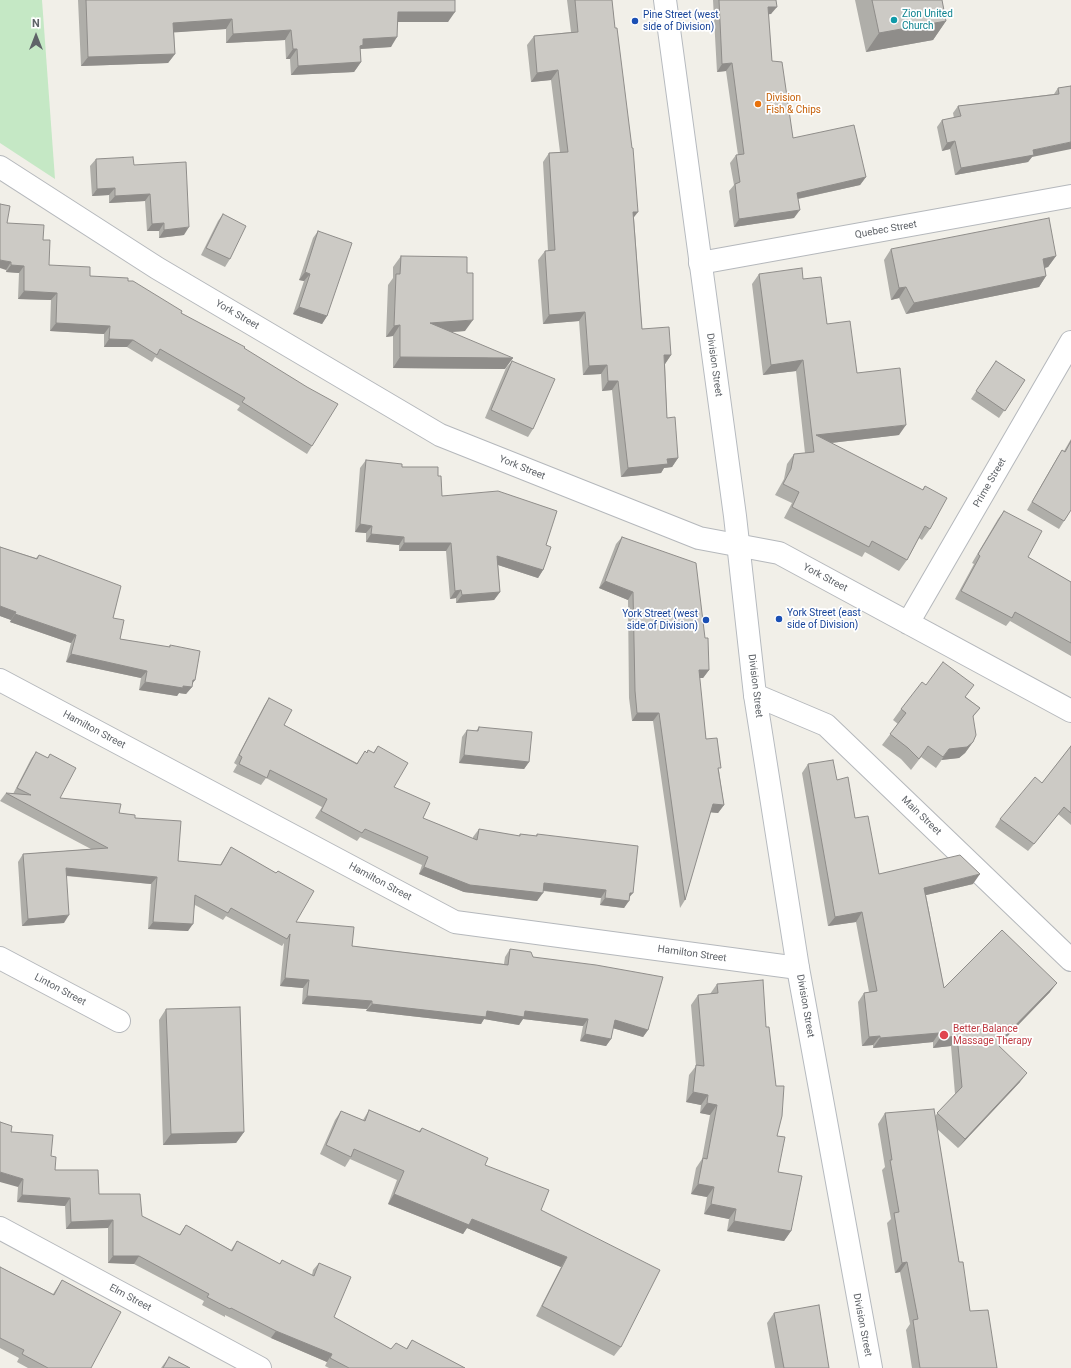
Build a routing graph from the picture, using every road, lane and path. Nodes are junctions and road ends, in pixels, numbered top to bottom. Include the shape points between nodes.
1 (665, 0) edge
2 (0, 167) edge
3 (1071, 196) edge
4 (700, 263) junction
5 (1071, 342) edge
6 (738, 546) junction
7 (908, 623) junction
8 (0, 680) edge
9 (755, 695) junction
10 (1071, 711) edge
11 (0, 958) edge
12 (1071, 960) edge
13 (798, 968) junction
14 (119, 1021) dead end
15 (0, 1228) edge
16 (260, 1368) edge
17 (870, 1368) edge

1 - 4 street, Division Street
2 - 6 street, York Street via 157,268 440,435 699,538
3 - 4 street, Quebec Street
4 - 6 street, Division Street
5 - 7 street, Prime Street
6 - 7 street, York Street via 779,553
6 - 9 street, Division Street
7 - 10 street, York Street
8 - 13 street, Hamilton Street via 455,922
9 - 12 street, Main Street via 826,725
9 - 13 street, Division Street
11 - 14 street, Linton Street
13 - 17 street, Division Street
15 - 16 street, Elm Street

